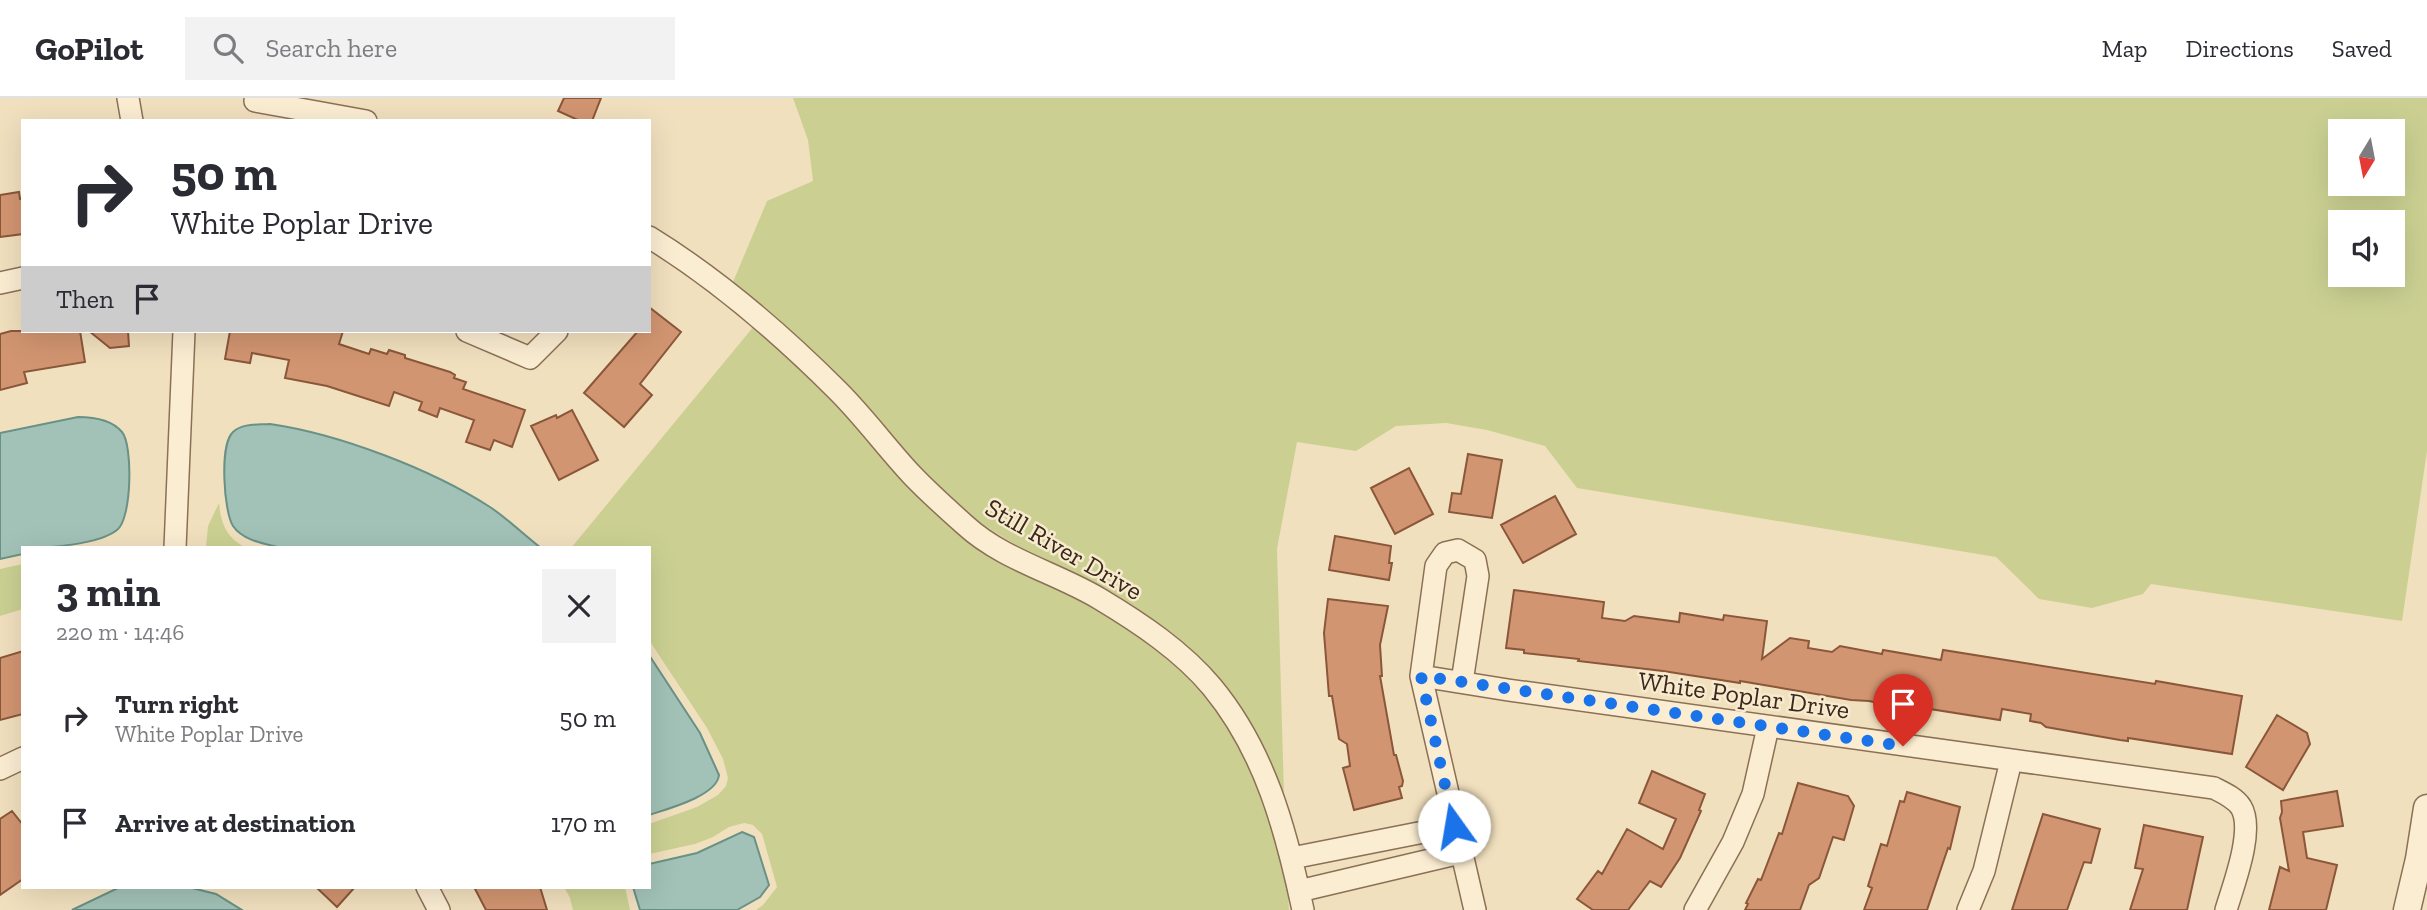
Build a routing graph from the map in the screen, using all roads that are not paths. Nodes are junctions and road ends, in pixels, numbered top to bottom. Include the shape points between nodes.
1 (128, 98) edge
2 (254, 107) edge
3 (132, 119) edge
4 (358, 119) edge
5 (651, 238) edge
6 (21, 278) edge
7 (0, 283) edge
8 (184, 333) edge
9 (472, 333) edge
10 (555, 333) edge
11 (175, 546) edge
12 (1421, 676) junction
13 (1462, 682) junction
14 (1769, 727) junction
15 (21, 759) edge
16 (2011, 761) junction
17 (0, 769) edge
18 (2427, 808) edge
19 (1454, 826) junction
20 (1363, 844) junction
21 (1460, 853) junction
22 (1292, 858) junction
23 (1371, 874) junction
24 (429, 889) edge
25 (1301, 901) edge
26 (439, 910) edge
27 (1475, 910) edge
28 (1695, 910) edge
29 (1968, 910) edge
30 (2227, 910) edge
31 (2407, 910) edge

1 - 3 street
2 - 4 street
5 - 22 street, Still River Drive via 694,265 775,330 968,528 1014,557 1098,598 1166,643 1211,685 1244,731 1273,794
6 - 7 street
8 - 11 street
9 - 10 street via 530,358
12 - 13 street, White Poplar Drive
12 - 13 street via 1436,566 1445,553 1458,550 1475,560 1478,576
12 - 19 street
13 - 14 street, White Poplar Drive
14 - 16 street, White Poplar Drive
14 - 28 street via 1753,794 1733,842
15 - 17 street
16 - 29 street via 1984,871
16 - 30 street, White Poplar Drive via 2214,788 2229,795 2242,808 2246,827
18 - 31 street
19 - 20 street
19 - 21 street
20 - 22 street
20 - 23 street
21 - 23 street
21 - 27 street
22 - 25 street, Still River Drive
23 - 25 street
24 - 26 street

